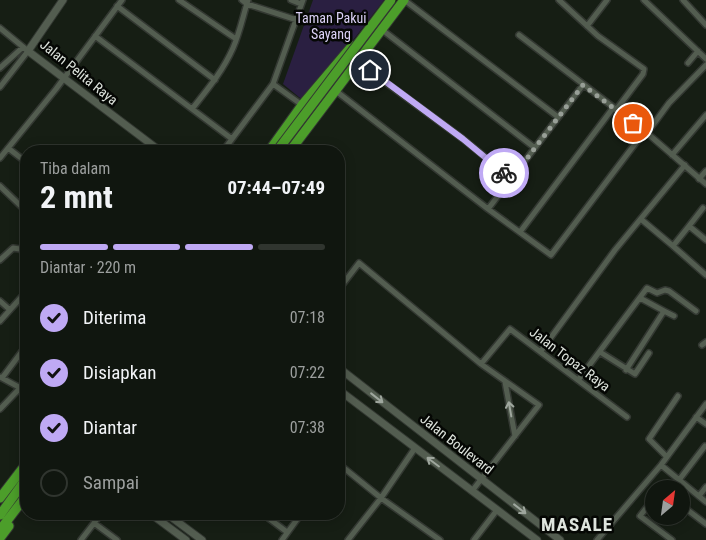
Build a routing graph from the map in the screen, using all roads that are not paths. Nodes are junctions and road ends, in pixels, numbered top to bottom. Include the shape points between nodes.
1 (63, 0) edge
2 (122, 0) edge
3 (179, 0) edge
4 (291, 0) edge
5 (387, 0) edge
6 (391, 0) edge
7 (396, 0) edge
8 (559, 0) edge
9 (607, 0) edge
10 (644, 0) edge
11 (683, 0) edge
12 (246, 1) edge
13 (406, 1) edge
14 (302, 2) edge
15 (118, 6) junction
16 (297, 20) junction
17 (706, 25) edge
18 (587, 26) junction
19 (0, 28) edge
20 (385, 32) dead end
21 (519, 35) dead end
22 (95, 36) junction
23 (236, 39) junction
24 (372, 45) dead end
25 (26, 49) junction
26 (698, 51) junction
27 (706, 59) edge
28 (358, 62) junction
29 (688, 63) dead end
30 (706, 66) edge
31 (0, 68) edge
32 (64, 78) junction
33 (215, 80) junction
34 (273, 84) junction
35 (583, 85) junction
36 (0, 87) edge
37 (314, 91) junction
38 (336, 91) junction
39 (328, 101) junction
40 (302, 105) junction
41 (192, 109) junction
42 (614, 109) junction
43 (706, 115) edge
44 (558, 117) junction
45 (292, 119) junction
46 (307, 128) junction
47 (645, 132) junction
48 (232, 139) junction
49 (152, 145) edge
50 (228, 145) edge
51 (273, 145) edge
52 (282, 145) edge
53 (287, 145) edge
54 (294, 145) edge
55 (8, 148) junction
56 (534, 148) junction
57 (672, 154) junction
58 (20, 157) edge
59 (0, 158) edge
60 (685, 165) junction
61 (706, 171) edge
62 (512, 178) junction
63 (699, 179) junction
64 (706, 184) edge
65 (0, 186) edge
66 (2, 192) edge
67 (20, 206) edge
68 (703, 208) dead end
69 (488, 210) junction
70 (642, 220) junction
71 (689, 226) junction
72 (520, 232) junction
73 (706, 240) edge
74 (673, 246) junction
75 (20, 249) edge
76 (0, 260) edge
77 (706, 276) edge
78 (345, 281) edge
79 (640, 298) junction
80 (20, 299) edge
81 (0, 301) edge
82 (10, 310) junction
83 (664, 311) junction
84 (696, 311) dead end
85 (674, 316) dead end
86 (0, 321) edge
87 (541, 351) junction
88 (600, 352) junction
89 (649, 353) dead end
90 (20, 354) edge
91 (481, 364) junction
92 (626, 370) junction
93 (345, 373) edge
94 (1, 378) edge
95 (579, 379) junction
96 (505, 382) junction
97 (20, 387) edge
98 (20, 392) edge
99 (345, 395) edge
100 (678, 396) dead end
101 (706, 404) edge
102 (0, 410) edge
103 (696, 417) junction
104 (627, 418) dead end
105 (706, 424) edge
106 (515, 436) junction
107 (705, 446) edge
108 (415, 448) junction
109 (667, 457) junction
110 (661, 464) junction
111 (345, 469) edge
112 (20, 472) edge
113 (482, 479) junction
114 (679, 480) joint
115 (20, 482) edge
116 (20, 487) edge
117 (706, 487) edge
118 (690, 489) edge
119 (472, 491) junction
120 (698, 496) junction
121 (0, 498) edge
122 (381, 498) junction
123 (706, 502) edge
124 (20, 504) edge
125 (0, 507) edge
126 (496, 510) junction
127 (645, 510) edge
128 (20, 512) edge
129 (690, 512) edge
130 (0, 515) edge
131 (96, 520) edge
132 (159, 520) edge
133 (175, 520) edge
134 (271, 520) edge
135 (296, 520) edge
136 (645, 520) edge
137 (94, 523) junction
138 (706, 524) edge
139 (652, 525) edge
140 (0, 530) edge
141 (287, 532) junction
142 (0, 538) edge
143 (81, 540) edge
144 (117, 540) edge
145 (186, 540) edge
146 (202, 540) edge
147 (282, 540) edge
148 (348, 540) edge
149 (440, 540) edge
150 (474, 540) edge
151 (537, 540) edge
152 (560, 540) edge
153 (597, 540) edge
154 (672, 540) edge

1 - 25 street, Jalan Pelita Raya
2 - 15 street
3 - 23 street
4 - 14 street
5 - 37 highway
6 - 52 highway, bridge
7 - 53 highway
8 - 18 street
9 - 18 street
10 - 26 street
11 - 17 street
12 - 16 street
12 - 23 street
13 - 24 highway
13 - 28 highway
13 - 44 street
14 - 16 street
15 - 22 street
15 - 33 street
16 - 34 street
18 - 42 street via 644,69
19 - 25 street
20 - 56 street
21 - 35 street
22 - 32 street
22 - 41 street
23 - 33 street
25 - 31 street
25 - 32 street, Jalan Pelita Raya
25 - 36 street
26 - 27 street
26 - 29 street
28 - 38 highway
28 - 62 street
30 - 47 street
32 - 49 street, Jalan Pelita Raya
32 - 55 street
33 - 41 street
34 - 40 street
34 - 48 street
35 - 42 street
35 - 44 street
37 - 39 highway via 315,103 319,105
37 - 40 highway
38 - 39 highway
38 - 69 street
39 - 46 highway
40 - 45 highway
41 - 48 street
42 - 47 street
42 - 72 street
43 - 57 street
44 - 56 street
45 - 46 highway via 304,117
45 - 51 highway
46 - 54 highway
47 - 57 street
47 - 72 street via 551,255
48 - 50 street
55 - 58 street
55 - 59 street
56 - 62 street
57 - 60 street
60 - 63 street
60 - 70 street
61 - 63 street
62 - 69 street
63 - 64 street
65 - 66 street
66 - 67 street
68 - 71 street
69 - 72 street
70 - 74 street
70 - 87 street via 615,250
71 - 73 street
71 - 74 street
74 - 77 street
75 - 76 street via 10,249
78 - 91 street via 359,263
79 - 83 street
79 - 84 street via 648,288 657,293 666,290
79 - 88 street
80 - 82 street
81 - 82 street
82 - 86 street
83 - 85 street
83 - 92 street
87 - 91 street, Jalan Topaz Raya via 510,329
87 - 95 street, Jalan Topaz Raya
88 - 92 street
88 - 95 street
89 - 92 street via 636,374
90 - 94 street
91 - 96 street
93 -> 113 street, Jalan Boulevard
94 - 97 street
95 - 104 street, Jalan Topaz Raya
106 -> 96 street
96 - 106 street via 539,405
98 - 102 street
99 - 108 street, Jalan Boulevard
100 - 109 street via 649,438
101 - 103 street
103 - 105 street
103 - 109 street
106 - 113 street
107 - 114 street
119 -> 108 street, Jalan Boulevard
108 - 122 street
109 - 110 street
110 - 114 street
110 - 153 street
111 - 122 street
112 - 121 highway
113 - 119 street
113 -> 152 street, Jalan Boulevard
115 - 125 highway
116 - 130 highway
117 - 120 street
118 - 120 street
119 - 126 street, Jalan Boulevard
120 - 123 street
122 - 148 street
122 - 149 street
124 - 140 highway
126 - 150 street
126 - 151 street, Jalan Boulevard
127 - 136 street via 640,516
128 - 142 highway
129 - 138 street
131 - 137 street
132 - 145 street
133 - 146 street
134 - 141 street
135 - 141 street
137 - 143 street
137 - 144 street
139 - 154 street
141 - 147 street

